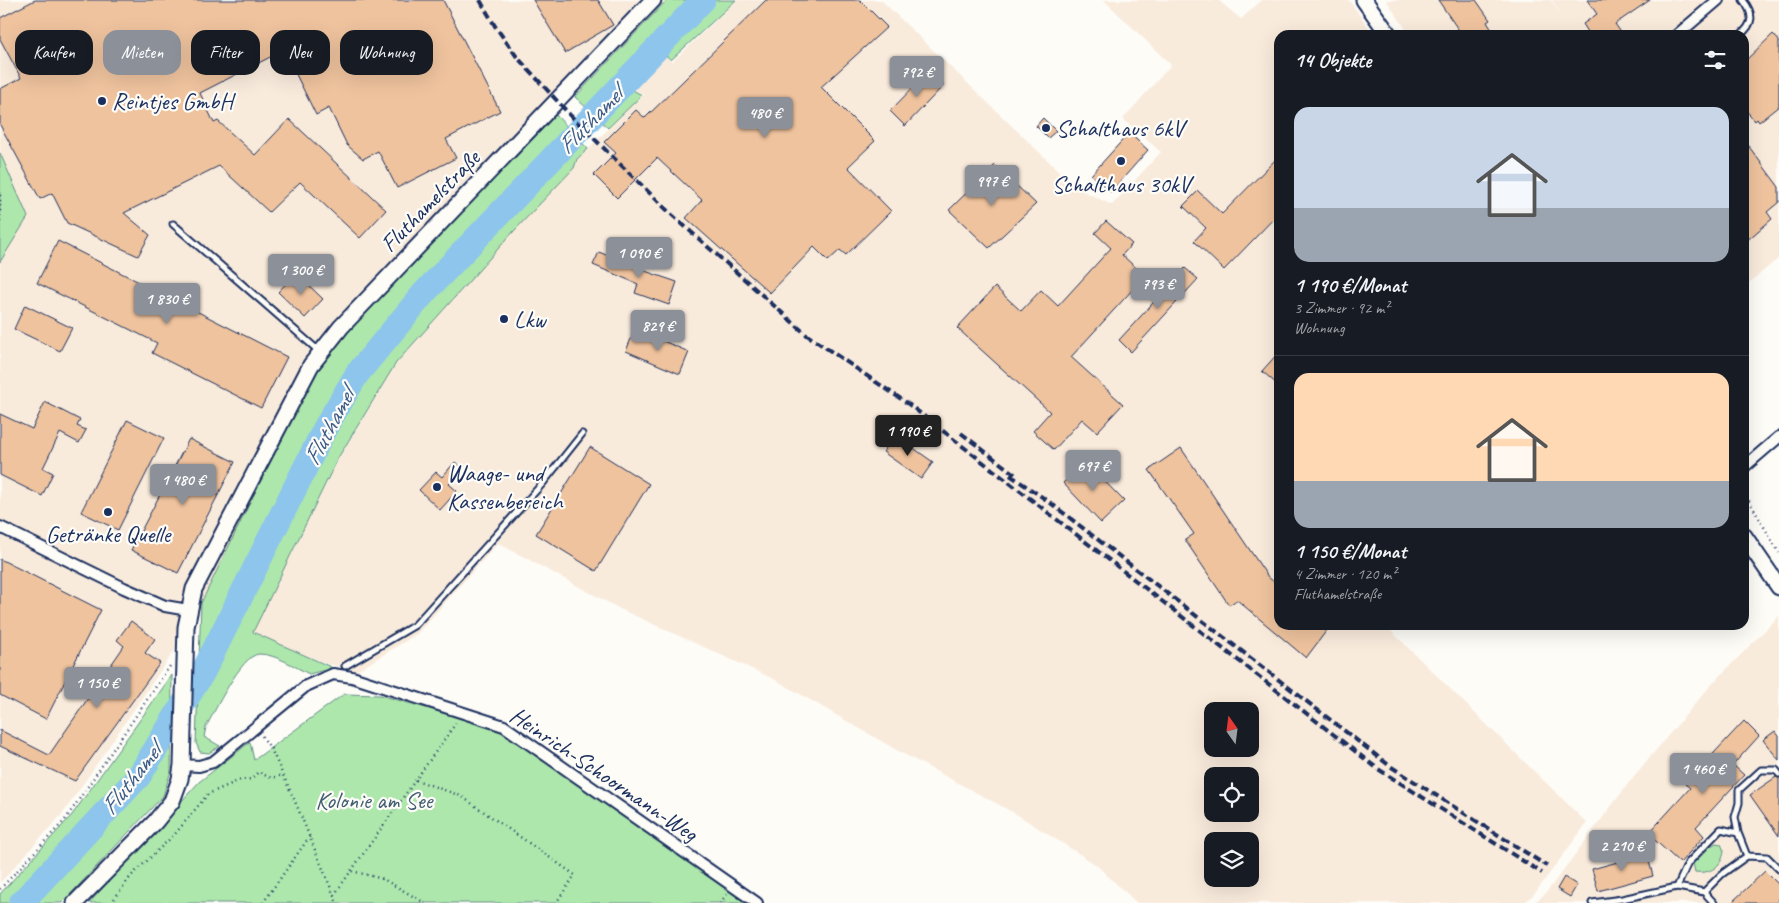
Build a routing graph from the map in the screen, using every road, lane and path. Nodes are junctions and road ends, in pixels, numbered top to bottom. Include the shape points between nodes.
1 (653, 0) edge
2 (1364, 0) edge
3 (1718, 0) edge
4 (1743, 0) edge
5 (1385, 30) edge
6 (1683, 30) edge
7 (1746, 30) edge
8 (0, 195) edge
9 (0, 222) edge
10 (173, 224) dead end
11 (321, 352) junction
12 (582, 434) dead end
13 (1779, 437) edge
14 (1749, 463) edge
15 (1749, 501) edge
16 (0, 527) edge
17 (1749, 543) edge
18 (1779, 553) edge
19 (1779, 588) edge
20 (188, 610) junction
21 (185, 651) junction
22 (345, 666) dead end
23 (462, 712) junction
24 (256, 726) junction
25 (182, 765) junction
26 (1779, 774) edge
27 (283, 775) junction
28 (416, 780) junction
29 (1738, 833) junction
30 (310, 836) junction
31 (1747, 856) junction
32 (1779, 869) edge
33 (352, 871) junction
34 (1676, 887) junction
35 (0, 889) edge
36 (1704, 892) junction
37 (334, 895) junction
38 (1621, 901) edge
39 (74, 903) edge
40 (111, 903) edge
41 (262, 903) edge
42 (337, 903) edge
43 (425, 903) edge
44 (556, 903) edge
45 (757, 903) edge
46 (1592, 903) edge
47 (1714, 903) edge

1 - 11 main road, Fluthamelstraße via 341,327
2 - 5 main road
3 - 6 street
4 - 7 lane via 1750,11 1751,22
8 - 9 path
10 - 11 lane
11 - 20 main road, Fluthamelstraße via 311,365 198,581
12 - 22 lane via 543,483 415,626
13 - 14 street
15 - 18 path
16 - 20 street via 124,588 165,606
17 - 19 main road
20 - 21 main road, Fluthamelstraße
21 - 25 main road, Fluthamelstraße
21 - 35 path via 168,669 64,820
23 - 24 street, Heinrich-Schoormann-Weg via 333,674 306,686
23 - 28 path
23 - 45 street, Heinrich-Schoormann-Weg via 504,726
24 - 25 street, Heinrich-Schoormann-Weg via 213,762 198,766
24 - 27 path
25 - 39 main road, Fluthamelstraße via 172,801
26 - 29 lane via 1776,770 1761,770 1739,790 1735,817
27 - 30 path
27 - 40 path via 271,778 258,772 252,779 240,780 208,794 175,834 130,876
28 - 33 path
28 - 44 path via 462,796 575,875
29 - 31 lane
29 - 34 lane via 1721,829 1688,863
30 - 37 path
30 - 41 path
31 - 32 lane via 1767,857
31 - 36 lane
33 - 37 path
33 - 43 path via 383,879
34 - 36 lane
34 - 38 lane
36 - 47 lane
37 - 42 path
38 - 46 lane

